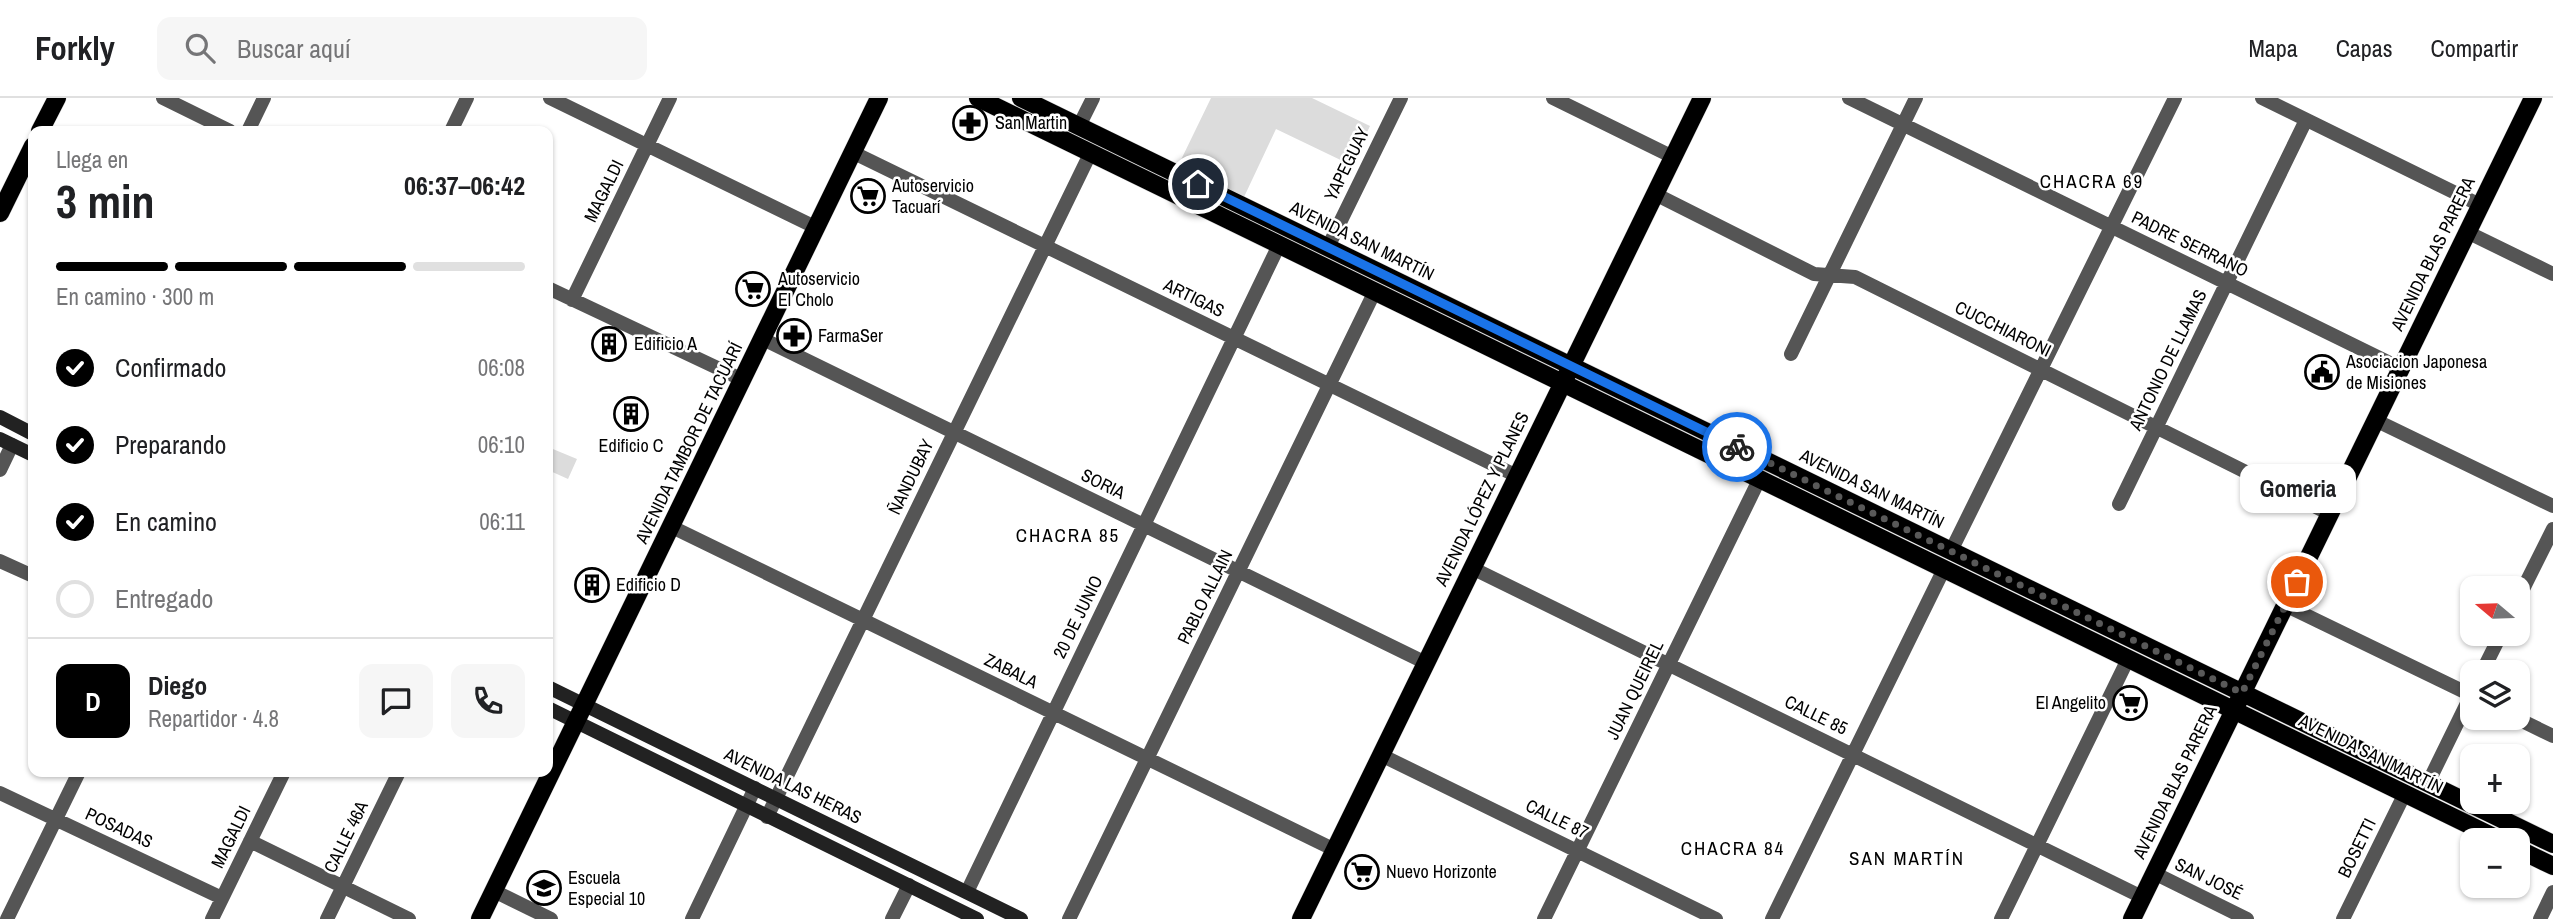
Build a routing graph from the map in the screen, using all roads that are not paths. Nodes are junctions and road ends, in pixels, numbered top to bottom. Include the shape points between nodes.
1 (57, 98) edge
2 (163, 98) edge
3 (264, 98) edge
4 (467, 98) edge
5 (550, 98) edge
6 (670, 98) edge
7 (880, 98) edge
8 (978, 98) edge
9 (1021, 98) edge
10 (1093, 98) edge
11 (1401, 98) edge
12 (1553, 98) edge
13 (1702, 98) edge
14 (1849, 98) edge
15 (1916, 98) edge
16 (2175, 98) edge
17 (2262, 98) edge
18 (2533, 98) edge
19 (2306, 120) junction
20 (1903, 125) junction
21 (43, 126) edge
22 (220, 126) edge
23 (250, 126) edge
24 (453, 126) edge
25 (1079, 126) junction
26 (648, 144) junction
27 (854, 153) junction
28 (1090, 154) junction
29 (28, 156) edge
30 (1673, 157) junction
31 (1655, 194) junction
32 (2480, 205) junction
33 (0, 213) edge
34 (2112, 227) junction
35 (817, 228) junction
36 (2467, 232) junction
37 (1279, 245) junction
38 (1044, 247) junction
39 (1328, 247) junction
40 (2553, 274) edge
41 (1830, 275) junction
42 (2227, 283) junction
43 (553, 290) edge
44 (1375, 291) junction
45 (572, 300) junction
46 (1234, 338) junction
47 (763, 339) junction
48 (1791, 354) dead end
49 (1571, 366) junction
50 (2400, 368) junction
51 (2042, 370) junction
52 (743, 380) junction
53 (1563, 383) junction
54 (1329, 385) junction
55 (0, 417) edge
56 (2375, 420) junction
57 (2157, 426) junction
58 (28, 431) edge
59 (954, 433) junction
60 (6, 442) edge
61 (28, 453) edge
62 (0, 470) edge
63 (1517, 477) junction
64 (1760, 478) junction
65 (2119, 504) dead end
66 (2553, 506) edge
67 (2330, 513) junction
68 (1144, 525) junction
69 (672, 527) junction
70 (2553, 529) edge
71 (1951, 551) junction
72 (0, 561) edge
73 (1472, 568) junction
74 (1944, 569) junction
75 (1239, 571) junction
76 (28, 574) edge
77 (2530, 576) edge
78 (2285, 605) junction
79 (862, 621) junction
80 (2128, 659) junction
81 (1426, 663) junction
82 (1669, 664) junction
83 (2460, 688) edge
84 (553, 690) edge
85 (2242, 693) junction
86 (584, 705) junction
87 (553, 710) edge
88 (2234, 710) junction
89 (1053, 713) junction
90 (2460, 718) edge
91 (576, 722) junction
92 (2530, 725) edge
93 (2553, 736) edge
94 (1381, 755) junction
95 (1852, 755) junction
96 (1148, 759) junction
97 (553, 769) edge
98 (77, 777) edge
99 (282, 777) edge
100 (397, 777) edge
101 (549, 777) edge
102 (2428, 783) junction
103 (755, 789) junction
104 (0, 793) edge
105 (2405, 793) junction
106 (775, 800) junction
107 (747, 806) junction
108 (767, 817) junction
109 (56, 819) junction
110 (2476, 828) edge
111 (250, 841) junction
112 (2553, 845) edge
113 (2037, 846) junction
114 (1335, 850) junction
115 (1578, 850) junction
116 (2530, 855) edge
117 (2553, 866) edge
118 (2154, 873) junction
119 (909, 885) junction
120 (343, 887) junction
121 (494, 891) junction
122 (967, 892) junction
123 (2553, 892) edge
124 (2142, 897) junction
125 (222, 898) junction
126 (8, 919) edge
127 (212, 919) edge
128 (327, 919) edge
129 (409, 919) edge
130 (481, 919) edge
131 (551, 919) edge
132 (692, 919) edge
133 (892, 919) edge
134 (977, 919) edge
135 (1021, 919) edge
136 (1069, 919) edge
137 (1301, 919) edge
138 (1544, 919) edge
139 (1716, 919) edge
140 (1772, 919) edge
141 (2001, 919) edge
142 (2132, 919) edge
143 (2247, 919) edge
144 (2343, 919) edge
145 (2540, 919) edge

1 - 21 main road
2 - 22 street
3 - 23 street
4 - 24 street
5 - 26 street
6 - 26 street, MAGALDI
7 - 27 main road, AVENIDA TAMBOR DE TACUARÍ
8 - 28 main road, AVENIDA SAN MARTÍN
9 - 25 main road, AVENIDA SAN MARTÍN
10 - 25 street
11 - 39 street, YAPEGUAY
12 - 30 street
13 - 30 main road, AVENIDA LÓPEZ Y PLANES
14 - 20 street, PADRE SERRANO
15 - 20 street
16 - 34 street
17 - 19 street
18 - 32 main road, AVENIDA BLAS PARERA
19 - 32 street
19 - 42 street, ANTONIO DE LLAMAS
20 - 34 street, PADRE SERRANO
20 - 41 street
25 - 39 main road, AVENIDA SAN MARTÍN
26 - 35 street
26 - 45 street, MAGALDI
27 - 35 main road, AVENIDA TAMBOR DE TACUARÍ
27 - 38 street, ARTIGAS
28 - 37 main road, AVENIDA SAN MARTÍN
28 - 38 street, ÑANDUBAY
29 - 33 main road
30 - 31 main road, AVENIDA LÓPEZ Y PLANES
31 - 41 street, CUCCHIARONI via 1814,274
31 - 49 main road, AVENIDA LÓPEZ Y PLANES
32 - 36 main road, AVENIDA BLAS PARERA
34 - 42 street, PADRE SERRANO
34 - 51 street
35 - 47 main road, AVENIDA TAMBOR DE TACUARÍ
36 - 40 street
36 - 50 main road, AVENIDA BLAS PARERA
37 - 44 main road, AVENIDA SAN MARTÍN
37 - 46 street, 20 DE JUNIO
38 - 46 street, ARTIGAS
38 - 59 street, ÑANDUBAY
39 - 49 main road, AVENIDA SAN MARTÍN
41 - 48 street
41 - 51 street, CUCCHIARONI via 1855,277
42 - 50 street, PADRE SERRANO
42 - 57 street, ANTONIO DE LLAMAS
43 - 45 street
44 - 53 main road, AVENIDA SAN MARTÍN
44 - 54 street, PABLO ALLAIN
45 - 52 street
46 - 54 street, ARTIGAS
46 - 68 street, 20 DE JUNIO
47 - 52 main road, AVENIDA TAMBOR DE TACUARÍ
47 - 59 street, SORIA
49 - 53 main road, AVENIDA LÓPEZ Y PLANES
49 - 71 main road, AVENIDA SAN MARTÍN
50 - 56 main road, AVENIDA BLAS PARERA
51 - 57 street, CUCCHIARONI
51 - 71 street
52 - 69 main road, AVENIDA TAMBOR DE TACUARÍ
53 - 63 main road, AVENIDA LÓPEZ Y PLANES
53 - 64 main road, AVENIDA SAN MARTÍN
54 - 63 street, ARTIGAS
54 - 75 street, PABLO ALLAIN
55 - 58 main road
56 - 66 street
56 - 67 main road, AVENIDA BLAS PARERA
57 - 65 street, ANTONIO DE LLAMAS
57 - 67 street, CUCCHIARONI
59 - 68 street, SORIA
59 - 79 street, ÑANDUBAY
60 - 61 main road
60 - 62 street
63 - 73 main road, AVENIDA LÓPEZ Y PLANES
64 - 74 main road, AVENIDA SAN MARTÍN
64 - 82 street, JUAN QUEIREL
67 - 78 main road, AVENIDA BLAS PARERA
68 - 75 street, SORIA
68 - 89 street, 20 DE JUNIO
69 - 79 street, ZABALA
69 - 86 main road, AVENIDA TAMBOR DE TACUARÍ
70 - 77 street
71 - 85 main road, AVENIDA SAN MARTÍN
72 - 76 street
73 - 81 main road, AVENIDA LÓPEZ Y PLANES
73 - 82 street, CALLE 85
74 - 80 main road, AVENIDA SAN MARTÍN
74 - 95 street
75 - 81 street, SORIA
75 - 96 street, PABLO ALLAIN
78 - 83 street
78 - 85 main road, AVENIDA BLAS PARERA
79 - 89 street, ZABALA
79 - 106 street, ÑANDUBAY
80 - 88 main road, AVENIDA SAN MARTÍN
80 - 113 street
81 - 94 main road, AVENIDA LÓPEZ Y PLANES
82 - 95 street, CALLE 85
82 - 115 street, JUAN QUEIREL
84 - 86 main road, AVENIDA LAS HERAS
85 - 88 main road, AVENIDA BLAS PARERA
85 - 102 main road, AVENIDA SAN MARTÍN
86 - 91 main road, AVENIDA TAMBOR DE TACUARÍ
86 - 103 main road, AVENIDA LAS HERAS
87 - 91 main road
88 - 105 main road, AVENIDA SAN MARTÍN
88 - 118 main road, AVENIDA BLAS PARERA
89 - 96 street, ZABALA
89 - 122 street, 20 DE JUNIO
90 - 102 street
91 - 97 main road, AVENIDA TAMBOR DE TACUARÍ
91 - 107 main road
92 - 93 street
94 - 114 main road, AVENIDA LÓPEZ Y PLANES
94 - 115 street, CALLE 87
95 - 113 street, CALLE 85
95 - 140 street
96 - 114 street, ZABALA
96 - 136 street, PABLO ALLAIN
98 - 109 street
99 - 111 street, MAGALDI
100 - 120 street, CALLE 46A
101 - 121 main road, AVENIDA TAMBOR DE TACUARÍ
102 - 112 main road, AVENIDA SAN MARTÍN
103 - 106 main road, AVENIDA LAS HERAS
103 - 107 street
104 - 109 street, POSADAS
105 - 110 main road, AVENIDA SAN MARTÍN
105 - 144 street, BOSETTI
106 - 108 street, ÑANDUBAY
106 - 122 main road, AVENIDA LAS HERAS
107 - 108 main road
107 - 132 street
108 - 119 main road
109 - 125 street, POSADAS
109 - 126 street
111 - 120 street
111 - 125 street, MAGALDI
113 - 124 street, CALLE 85
113 - 141 street
114 - 137 main road, AVENIDA LÓPEZ Y PLANES
115 - 138 street, JUAN QUEIREL
115 - 139 street, CALLE 87
116 - 117 main road
118 - 124 main road, AVENIDA BLAS PARERA
118 - 143 street, SAN JOSÉ
119 - 133 street
119 - 134 main road
120 - 128 street, CALLE 46A
120 - 129 street
121 - 130 main road, AVENIDA TAMBOR DE TACUARÍ
121 - 131 street
122 - 135 main road, AVENIDA LAS HERAS
123 - 145 street
124 - 142 main road, AVENIDA BLAS PARERA
125 - 127 street, MAGALDI

